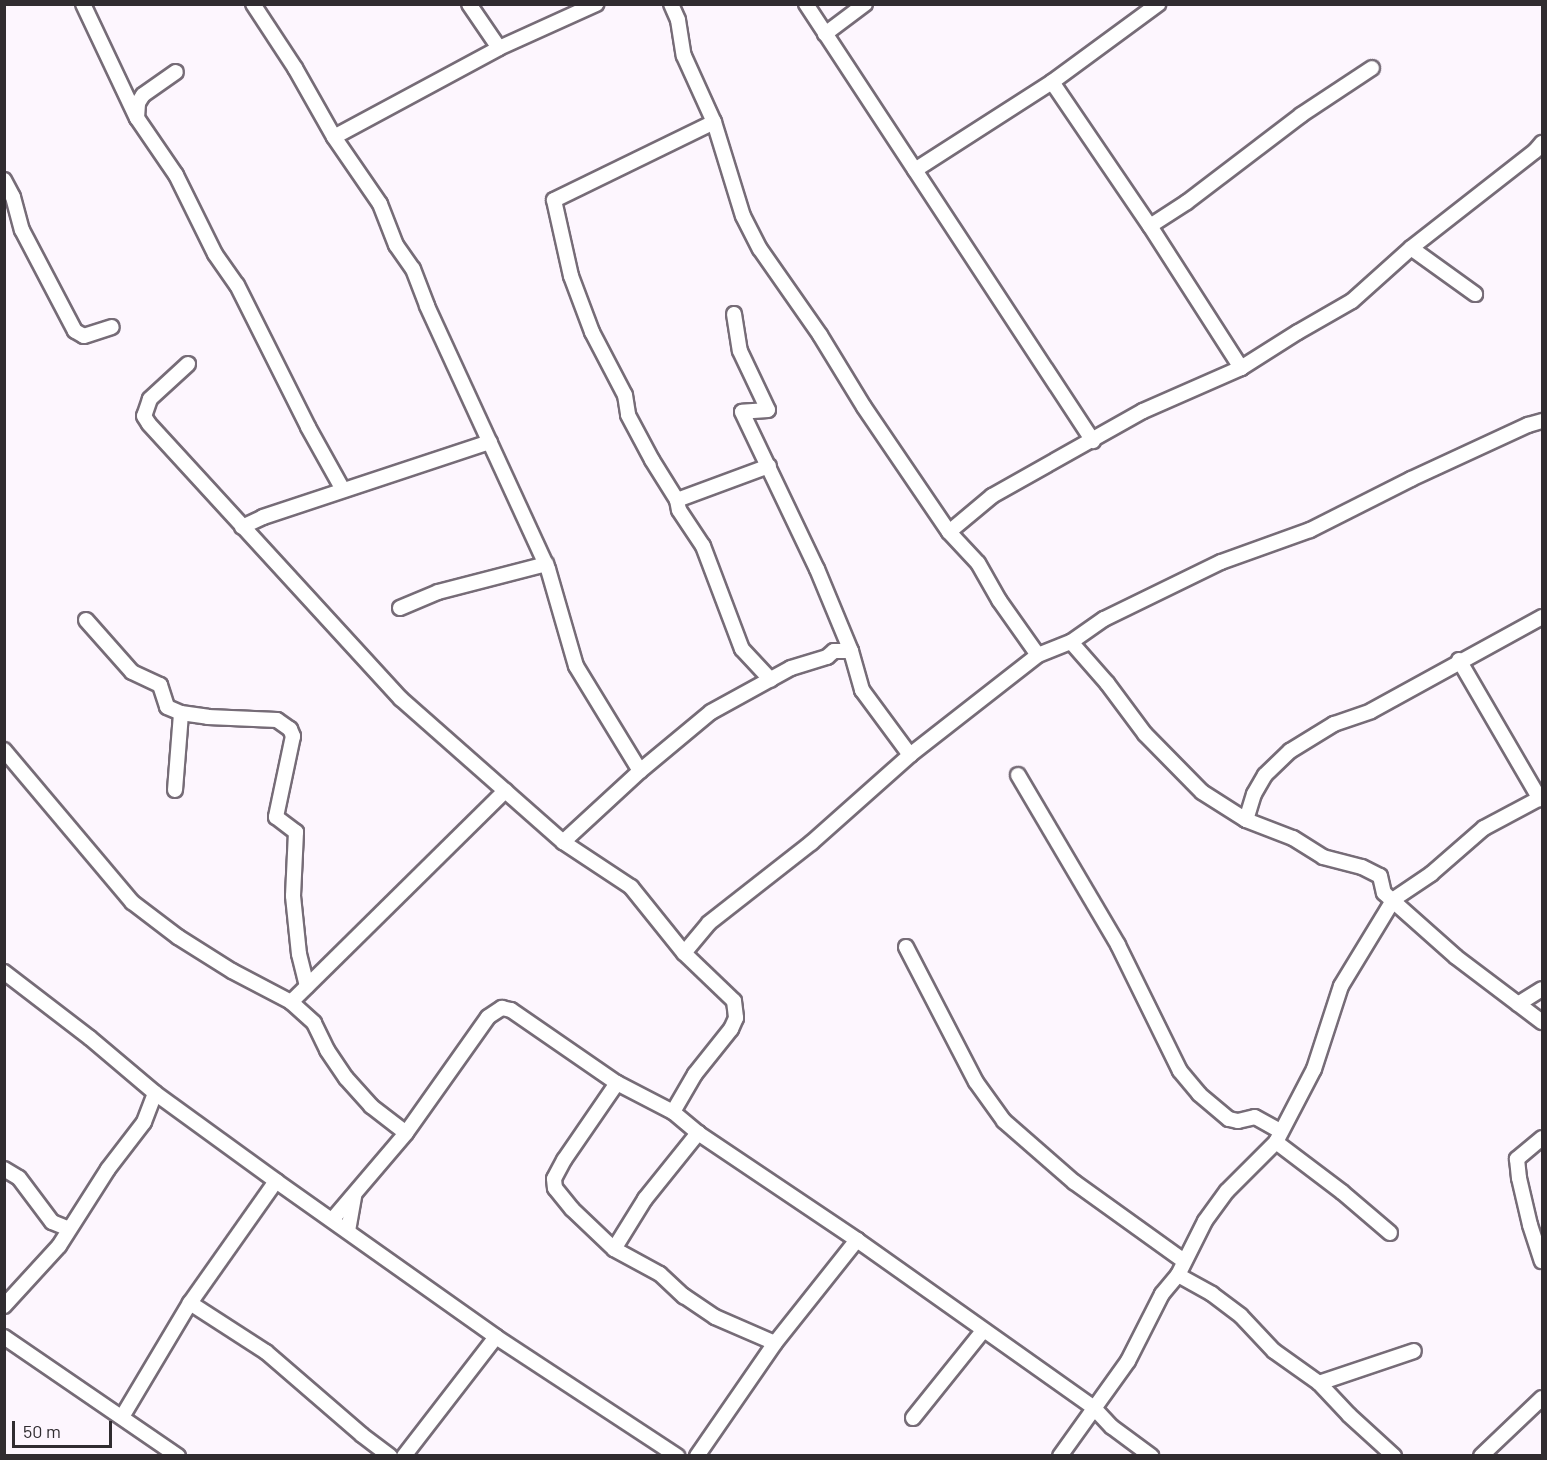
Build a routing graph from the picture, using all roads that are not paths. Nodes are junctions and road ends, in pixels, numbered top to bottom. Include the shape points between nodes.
1 (83, 4) edge
2 (253, 4) edge
3 (470, 4) edge
4 (596, 4) edge
5 (671, 4) edge
6 (806, 4) edge
7 (865, 4) edge
8 (1158, 4) edge
9 (825, 34) junction
10 (499, 48) junction
11 (1372, 68) dead end
12 (176, 72) dead end
13 (1052, 82) junction
14 (136, 118) junction
15 (714, 122) junction
16 (334, 137) junction
17 (1542, 143) edge
18 (915, 170) junction
19 (4, 180) edge
20 (1150, 226) junction
21 (1411, 248) junction
22 (1475, 294) dead end
23 (734, 314) dead end
24 (112, 327) dead end
25 (188, 364) dead end
26 (1241, 368) junction
27 (1542, 421) edge
28 (1093, 441) junction
29 (490, 442) junction
30 (769, 466) junction
31 (343, 490) junction
32 (677, 500) junction
33 (242, 527) junction
34 (949, 532) junction
35 (546, 564) junction
36 (400, 608) dead end
37 (1542, 617) edge
38 (86, 620) dead end
39 (1071, 642) junction
40 (851, 651) junction
41 (1038, 655) junction
42 (1459, 660) junction
43 (771, 680) junction
44 (181, 713) junction
45 (4, 750) edge
46 (910, 755) junction
47 (640, 771) junction
48 (1018, 775) dead end
49 (175, 790) dead end
50 (505, 791) junction
51 (1541, 798) edge
52 (1246, 820) junction
53 (563, 842) junction
54 (1394, 899) junction
55 (906, 947) dead end
56 (684, 953) junction
57 (5, 974) edge
58 (307, 986) junction
59 (1542, 989) edge
60 (291, 1002) junction
61 (1518, 1004) junction
62 (1542, 1022) edge
63 (617, 1083) junction
64 (155, 1093) junction
65 (673, 1112) junction
66 (406, 1132) junction
67 (698, 1133) junction
68 (1278, 1136) junction
69 (1542, 1138) edge
70 (4, 1169) edge
71 (276, 1181) junction
72 (354, 1196) junction
73 (332, 1220) junction
74 (69, 1229) junction
75 (348, 1231) junction
76 (1390, 1233) dead end
77 (857, 1240) junction
78 (614, 1249) junction
79 (1184, 1261) junction
80 (1542, 1261) edge
81 (1178, 1275) junction
82 (190, 1304) junction
83 (4, 1306) edge
84 (983, 1331) junction
85 (4, 1337) edge
86 (496, 1337) junction
87 (775, 1343) junction
88 (1414, 1351) dead end
89 (1319, 1383) junction
90 (1542, 1398) edge
91 (1094, 1408) junction
92 (122, 1417) junction
93 (912, 1418) dead end
94 (411, 1453) edge
95 (178, 1455) edge
96 (390, 1455) edge
97 (677, 1455) edge
98 (697, 1455) edge
99 (1060, 1455) edge
100 (1150, 1455) edge
101 (1394, 1455) edge
102 (1481, 1455) edge

1 - 14 street
2 - 16 street
3 - 10 street
4 - 10 street
5 - 15 street via 684,56
6 - 9 street
7 - 9 street
8 - 13 street
9 - 18 street
10 - 16 street
11 - 20 street
12 - 14 street via 143,95
13 - 18 street
13 - 20 street
14 - 31 street via 176,175
15 - 32 street via 554,200 572,276 591,332 625,395 628,415
15 - 34 street via 740,206 760,249
16 - 29 street via 380,204 396,244 414,269
17 - 21 street
18 - 28 street
19 - 24 street via 14,197 22,230 75,332 84,336
20 - 26 street
21 - 22 street
21 - 26 street via 1352,302
23 - 30 street via 740,351 768,410 742,412
25 - 33 street via 157,390 144,416
26 - 28 street via 1143,411
27 - 39 street via 1411,479 1310,530 1221,562 1104,620
28 - 34 street via 992,496
29 - 31 street
29 - 35 street
30 - 32 street
30 - 40 street
31 - 33 street
32 - 43 street via 678,510 703,546 742,649
33 - 50 street via 401,699
34 - 41 street via 978,563
35 - 36 street via 438,592
35 - 47 street via 576,666
37 - 42 street
38 - 44 street via 132,672 160,685 167,707
39 - 41 street
39 - 52 street via 1145,734 1202,792
40 - 43 street via 834,651
40 - 46 street via 862,690
41 - 46 street
42 - 51 street
42 - 52 street via 1371,711 1334,724 1290,751 1265,775
43 - 47 street via 711,712
44 - 49 street
44 - 58 street via 277,720 290,729 291,746 276,816 296,832 293,896
45 - 60 street via 132,902 223,966
46 - 56 street via 811,843 709,923
47 - 53 street
48 - 68 street via 1118,945 1180,1071 1199,1094 1229,1119 1238,1121 1255,1116
50 - 53 street
50 - 58 street
51 - 54 street via 1485,828 1431,874
52 - 54 street via 1293,838 1323,857 1380,876 1384,893
53 - 56 street via 631,887
54 - 61 street via 1456,957
54 - 68 street via 1341,986 1314,1070
55 - 79 street via 976,1082 1004,1121 1074,1182
56 - 65 street via 734,1001 736,1018
57 - 64 street
58 - 60 street
59 - 61 street
60 - 66 street via 314,1023 346,1078 371,1106
61 - 62 street
63 - 65 street
63 - 66 street via 512,1010 502,1008 488,1017
63 - 78 street via 564,1160 554,1183 572,1209
64 - 71 street
64 - 74 street via 144,1122
65 - 67 street
66 - 72 street
67 - 77 street
67 - 78 street via 645,1199
68 - 76 street
68 - 79 street via 1227,1191 1205,1221
69 - 80 street via 1517,1159
70 - 74 street via 19,1178 52,1222
71 - 73 street
71 - 82 street
72 - 73 street
72 - 75 street
73 - 75 street
74 - 83 street
75 - 86 street
77 - 84 street
77 - 87 street
78 - 87 street via 660,1274 716,1317
79 - 81 street
81 - 89 street via 1241,1316 1274,1351
81 - 91 street via 1162,1294 1128,1361
82 - 92 street
82 - 96 street via 266,1352
84 - 91 street
84 - 93 street
85 - 92 street
86 - 94 street
86 - 97 street
87 - 98 street
88 - 89 street
89 - 101 street
90 - 102 street
91 - 99 street
91 - 100 street
92 - 95 street

